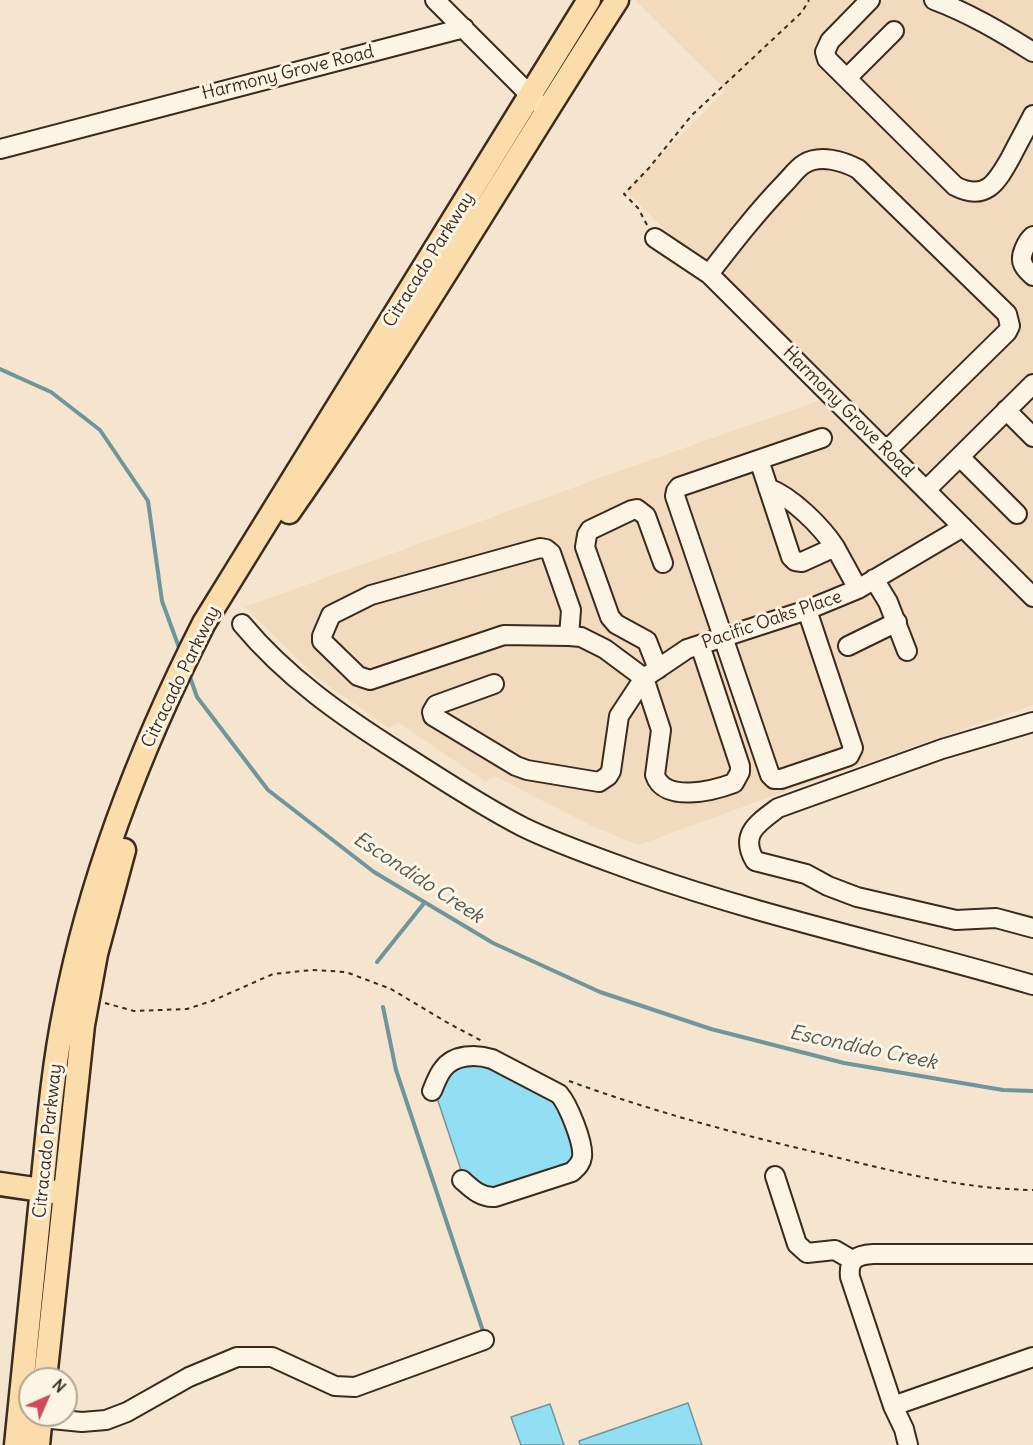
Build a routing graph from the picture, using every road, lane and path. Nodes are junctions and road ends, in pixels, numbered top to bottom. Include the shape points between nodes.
1 (435, 0) edge
2 (589, 0) edge
3 (616, 0) edge
4 (809, 0) edge
5 (870, 0) edge
6 (934, 0) edge
7 (464, 28) junction
8 (894, 32) dead end
9 (1033, 52) edge
10 (847, 78) junction
11 (538, 103) junction
12 (1033, 115) edge
13 (0, 148) edge
14 (1033, 236) edge
15 (655, 238) joint
16 (709, 274) junction
17 (1033, 276) edge
18 (1033, 384) edge
19 (1006, 410) junction
20 (1033, 437) edge
21 (822, 438) dead end
22 (887, 450) junction
23 (960, 457) junction
24 (759, 460) junction
25 (768, 488) junction
26 (927, 490) junction
27 (1017, 514) dead end
28 (963, 527) junction
29 (835, 548) junction
30 (663, 563) dead end
31 (866, 584) junction
32 (1033, 597) edge
33 (807, 610) junction
34 (897, 622) junction
35 (242, 624) dead end
36 (569, 636) junction
37 (723, 637) junction
38 (700, 645) junction
39 (848, 646) dead end
40 (908, 651) dead end
41 (651, 673) junction
42 (494, 684) dead end
43 (1033, 722) edge
44 (1033, 928) edge
45 (1033, 985) edge
46 (432, 1090) dead end
47 (775, 1176) dead end
48 (462, 1180) dead end
49 (0, 1184) edge
50 (53, 1192) junction
51 (1033, 1254) edge
52 (852, 1260) junction
53 (484, 1340) dead end
54 (1033, 1357) edge
55 (46, 1367) edge
56 (893, 1406) junction
57 (78, 1422) edge
58 (40, 1427) edge
59 (16, 1445) edge
60 (38, 1445) edge
61 (908, 1445) edge

1 - 7 street
2 - 11 main road, Citracado Parkway
3 - 11 main road, Citracado Parkway
4 - 15 path via 802,12 692,115 624,194 638,208
5 - 10 street via 826,46 827,59
6 - 9 street via 974,17
7 - 11 street
7 - 13 street, Harmony Grove Road
8 - 10 street
10 - 12 street via 955,186 973,192 990,187 999,178
11 - 50 main road, Citracado Parkway via 388,365 210,628 166,734 105,860 61,1031
14 - 17 street via 1022,260
15 - 16 street, Harmony Grove Road
16 - 22 street, Harmony Grove Road
16 - 22 street via 767,202 804,164 832,160 858,169 1007,314 1007,332
18 - 19 street
19 - 20 street
19 - 23 street
21 - 24 street
22 - 26 street, Harmony Grove Road
23 - 26 street
23 - 27 street
24 - 25 street
24 - 37 street via 676,491
25 - 29 street via 788,498
25 - 29 street via 795,561 802,562
26 - 28 street, Harmony Grove Road
28 - 31 street, Pacific Oaks Place
28 - 32 street, Harmony Grove Road
29 - 31 street
30 - 41 street via 646,516 638,509 590,530 587,535 585,547 610,617 647,641
31 - 33 street, Pacific Oaks Place
31 - 34 street via 888,603
33 - 37 street, Pacific Oaks Place
33 - 37 street via 853,748 849,756 781,779 770,775
34 - 39 street
34 - 40 street
35 - 45 street via 264,650 329,704 451,785 525,827 679,887
36 - 36 street via 568,601 551,553 540,548 371,595 332,615 322,641 358,676 370,680 504,635
36 - 41 street via 605,648
37 - 38 street, Pacific Oaks Place
38 - 41 street, Pacific Oaks Place
38 - 41 street via 740,766 734,783 705,792 670,791 657,782 660,730
41 - 42 street via 619,716 610,771 599,782 516,766 433,716 436,705
43 - 44 street via 942,749 778,808 756,824 748,849 755,861 806,874 857,897 956,920 996,918
46 - 48 street via 443,1069 454,1061 474,1055 492,1059 559,1094 581,1143 582,1157 572,1172 495,1197 477,1193
47 - 52 street via 797,1244 807,1253 835,1250
49 - 50 main road
50 - 55 main road, Citracado Parkway
50 - 59 main road, Citracado Parkway
51 - 52 street via 873,1254
52 - 56 street via 850,1277
53 - 57 street via 355,1387 335,1386 272,1357 237,1356 189,1377 127,1412 106,1420
54 - 56 street
56 - 61 street
58 - 60 main road

